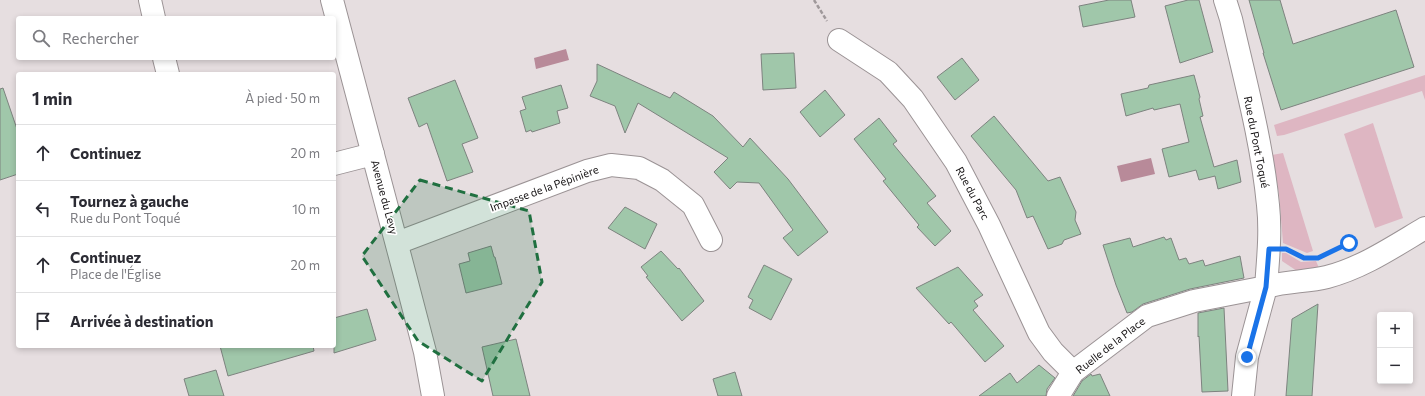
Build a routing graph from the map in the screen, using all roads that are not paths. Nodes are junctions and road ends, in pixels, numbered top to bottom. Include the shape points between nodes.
1 (150, 0) edge
2 (332, 0) edge
3 (1225, 0) edge
4 (154, 16) edge
5 (839, 40) dead end
6 (164, 60) edge
7 (168, 72) edge
8 (373, 154) junction
9 (336, 163) edge
10 (1425, 228) edge
11 (711, 240) dead end
12 (397, 243) junction
13 (1266, 287) junction
14 (1073, 372) junction
15 (433, 396) edge
16 (1058, 396) edge
17 (1243, 396) edge

1 - 4 street
2 - 8 street, Avenue du Levy
3 - 13 street, Rue du Pont Toqué via 1261,151 1268,206 1269,249
5 - 14 street, Rue du Parc via 888,72 913,99 956,162 989,225 1039,333 1052,352
6 - 7 street
8 - 9 street
8 - 12 street, Avenue du Levy
10 - 13 street, Ruelle de la Place via 1363,264 1326,277
11 - 12 street, Impasse de la Pépinière via 693,205 662,180 639,168 611,165
12 - 15 street, Avenue du Levy via 425,352
13 - 14 street, Ruelle de la Place via 1194,301 1147,316
13 - 17 street, Rue du Pont Toqué via 1247,357
14 - 16 street, Ruelle de la Place

